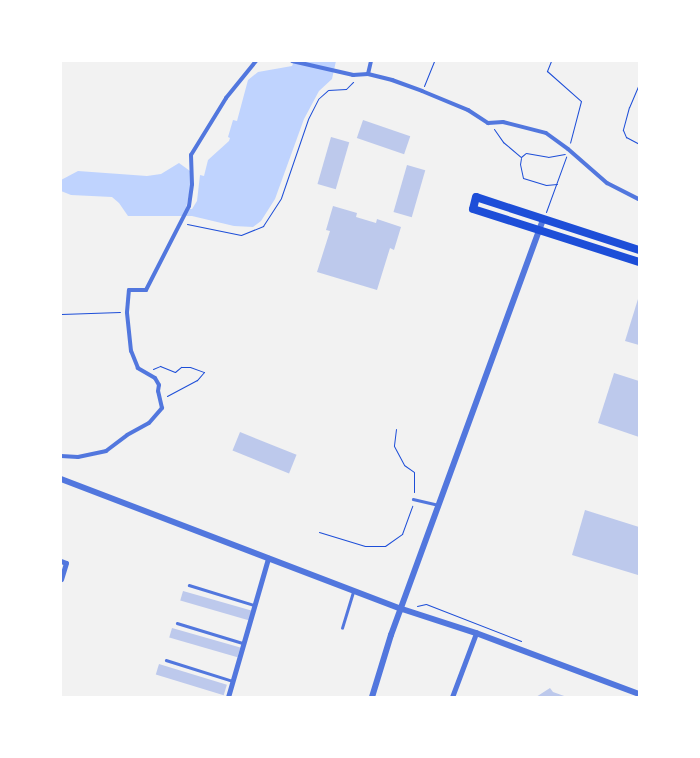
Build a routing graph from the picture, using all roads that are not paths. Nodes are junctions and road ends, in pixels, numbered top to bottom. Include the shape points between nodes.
1 (256, 61) edge
2 (292, 61) edge
3 (371, 61) edge
4 (368, 74) junction
5 (639, 199) edge
6 (543, 219) junction
7 (538, 231) junction
8 (639, 250) edge
9 (639, 262) edge
10 (61, 456) edge
11 (61, 479) edge
12 (413, 499) road end
13 (439, 506) junction
14 (268, 558) junction
15 (61, 561) edge
16 (61, 579) edge
17 (189, 585) dead end
18 (354, 590) junction
19 (256, 606) junction
20 (402, 609) junction
21 (177, 623) dead end
22 (342, 628) dead end
23 (476, 633) junction
24 (244, 644) junction
25 (166, 660) dead end
26 (233, 681) junction
27 (639, 694) edge
28 (228, 697) edge
29 (372, 697) edge
30 (452, 697) edge

1 - 10 street via 226,98 191,155 189,206 146,290 129,290 127,312 135,362 138,368 155,378 162,408 149,423 106,450 78,458
2 - 4 street via 353,75
3 - 4 street
4 - 5 street via 422,91 468,110 488,123 503,122 546,133 607,183
6 - 7 street
6 - 7 main road via 476,197 473,209
6 - 8 main road
7 - 9 main road
7 - 13 street
11 - 14 street
12 - 13 lane
13 - 20 street
14 - 18 street
14 - 19 street
15 - 16 street via 66,563
17 - 19 lane
18 - 20 street
18 - 22 lane
19 - 24 street
20 - 23 street
20 - 29 street
21 - 24 lane
23 - 27 street
23 - 30 street
24 - 26 street
25 - 26 lane
26 - 28 street

